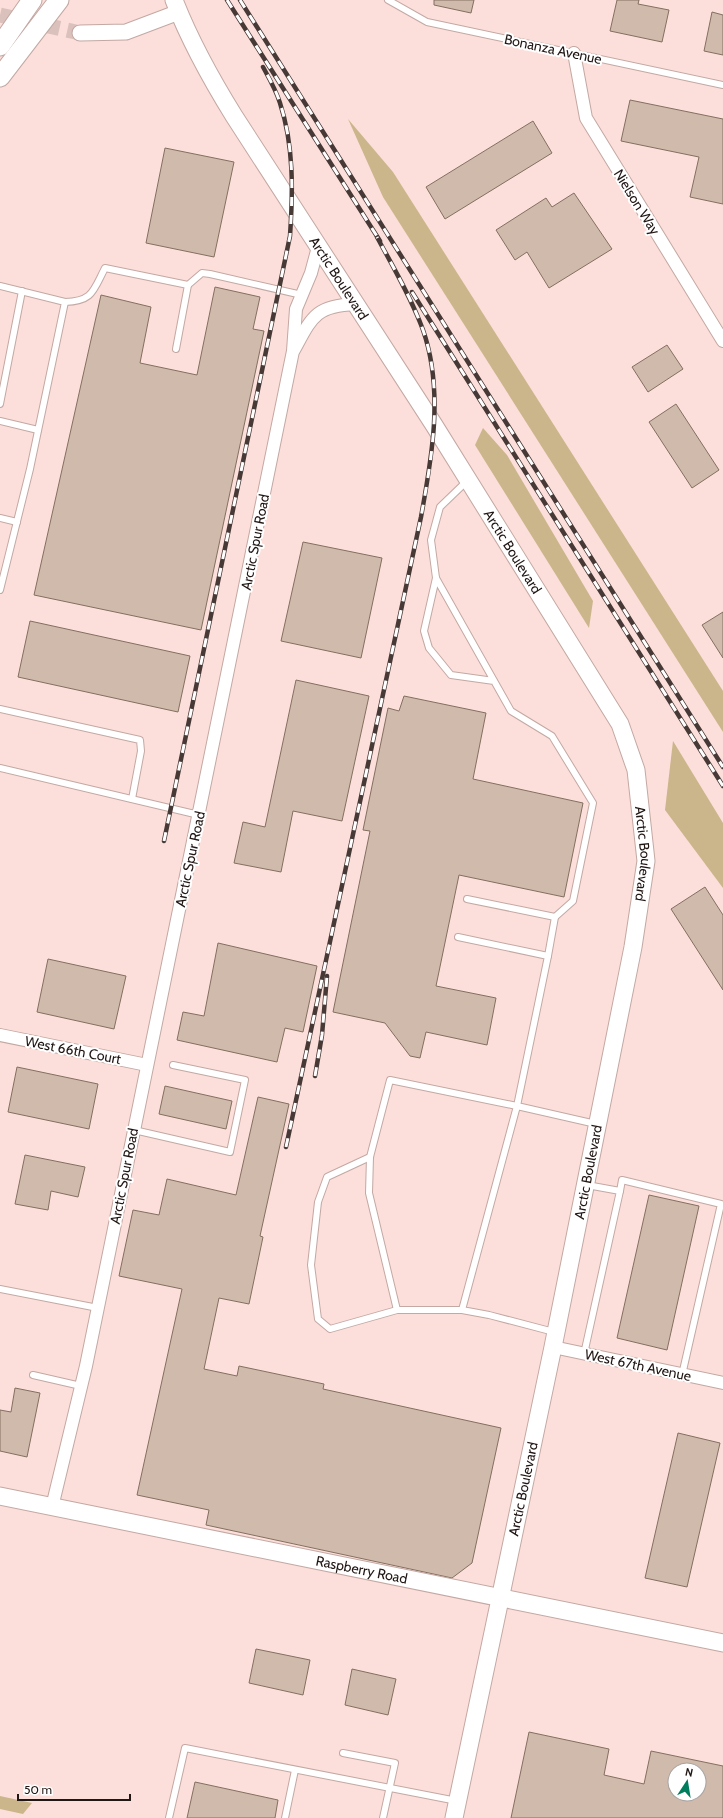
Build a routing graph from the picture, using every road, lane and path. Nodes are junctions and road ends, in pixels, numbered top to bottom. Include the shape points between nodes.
1 (32, 0) edge
2 (59, 0) edge
3 (388, 0) edge
4 (176, 6) edge
5 (80, 33) tunnel mouth
6 (0, 46) edge
7 (574, 53) junction
8 (0, 77) edge
9 (723, 85) edge
10 (318, 247) junction
11 (188, 285) junction
12 (0, 286) edge
13 (22, 292) junction
14 (302, 295) junction
15 (65, 302) junction
16 (355, 304) junction
17 (723, 342) edge
18 (176, 349) dead end
19 (293, 352) junction
20 (0, 404) edge
21 (0, 421) edge
22 (38, 430) junction
23 (468, 480) junction
24 (0, 518) edge
25 (17, 522) junction
26 (436, 578) junction
27 (0, 590) edge
28 (494, 681) junction
29 (0, 709) edge
30 (0, 768) edge
31 (132, 799) junction
32 (199, 815) junction
33 (467, 899) dead end
34 (555, 917) junction
35 (458, 937) dead end
36 (548, 956) junction
37 (0, 1036) edge
38 (147, 1065) junction
39 (173, 1065) dead end
40 (517, 1106) junction
41 (597, 1125) junction
42 (134, 1130) junction
43 (370, 1157) junction
44 (586, 1184) junction
45 (620, 1191) junction
46 (0, 1289) edge
47 (98, 1308) junction
48 (397, 1310) junction
49 (462, 1310) junction
50 (554, 1340) junction
51 (584, 1354) junction
52 (682, 1374) junction
53 (33, 1375) dead end
54 (723, 1383) edge
55 (81, 1386) junction
56 (0, 1496) edge
57 (52, 1507) junction
58 (500, 1598) junction
59 (723, 1644) edge
60 (343, 1753) dead end
61 (295, 1770) junction
62 (390, 1788) junction
63 (457, 1801) junction
64 (169, 1818) edge
65 (285, 1818) edge
66 (383, 1818) edge
67 (454, 1818) edge

1 - 6 main road
2 - 8 main road
3 - 7 lane, Bonanza Avenue via 426,22
4 - 5 street via 126,32
4 - 10 main road, Arctic Boulevard via 205,69
7 - 9 lane, Bonanza Avenue
7 - 17 street, Nielson Way via 586,118
10 - 14 street, Arctic Spur Road
10 - 16 main road, Arctic Boulevard
11 - 14 lane via 202,274 210,274
11 - 15 lane via 105,268 92,294 80,302
11 - 18 lane
12 - 13 lane
13 - 15 lane
13 - 20 lane
14 - 19 street, Arctic Spur Road via 296,309
15 - 22 lane
16 - 19 street, Arctic Spur Road via 334,306 320,312 308,323
16 - 23 main road, Arctic Boulevard
19 - 32 street, Arctic Spur Road
21 - 22 lane
22 - 25 lane
23 - 26 lane via 440,507 432,540
23 - 41 main road, Arctic Boulevard via 620,724 636,770 646,861 633,947
24 - 25 lane
25 - 27 lane
26 - 28 lane
26 - 28 lane via 424,631 429,648 451,675
28 - 34 lane via 511,711 552,736 593,803 573,901
29 - 31 lane via 140,740 141,751
30 - 31 lane
31 - 32 lane
32 - 38 street, Arctic Spur Road
33 - 34 lane
34 - 36 lane
35 - 36 lane
36 - 40 lane
37 - 38 street, West 66th Court
38 - 42 street, Arctic Spur Road
39 - 42 lane via 245,1080 230,1152
40 - 41 lane
40 - 43 lane via 390,1080
40 - 49 lane
41 - 44 main road, Arctic Boulevard
42 - 47 street, Arctic Spur Road
43 - 48 lane via 368,1193
43 - 48 lane via 327,1177 318,1202 311,1265 318,1319 330,1328
44 - 45 lane
44 - 50 main road, Arctic Boulevard
45 - 51 lane
45 - 52 lane via 622,1180 721,1204
46 - 47 lane
47 - 55 street, Arctic Spur Road
48 - 49 lane
49 - 50 lane via 489,1315
50 - 51 street, West 67th Avenue
50 - 58 main road, Arctic Boulevard
51 - 52 street, West 67th Avenue
52 - 54 street, West 67th Avenue
53 - 55 lane
55 - 57 street, Arctic Spur Road
56 - 57 main road, Raspberry Road
57 - 58 main road, Raspberry Road
58 - 59 main road, Raspberry Road
58 - 63 main road, Arctic Boulevard
60 - 62 lane via 395,1763
61 - 62 lane
61 - 64 lane via 185,1748
61 - 65 lane
62 - 63 lane
62 - 66 lane
63 - 67 main road, Arctic Boulevard

